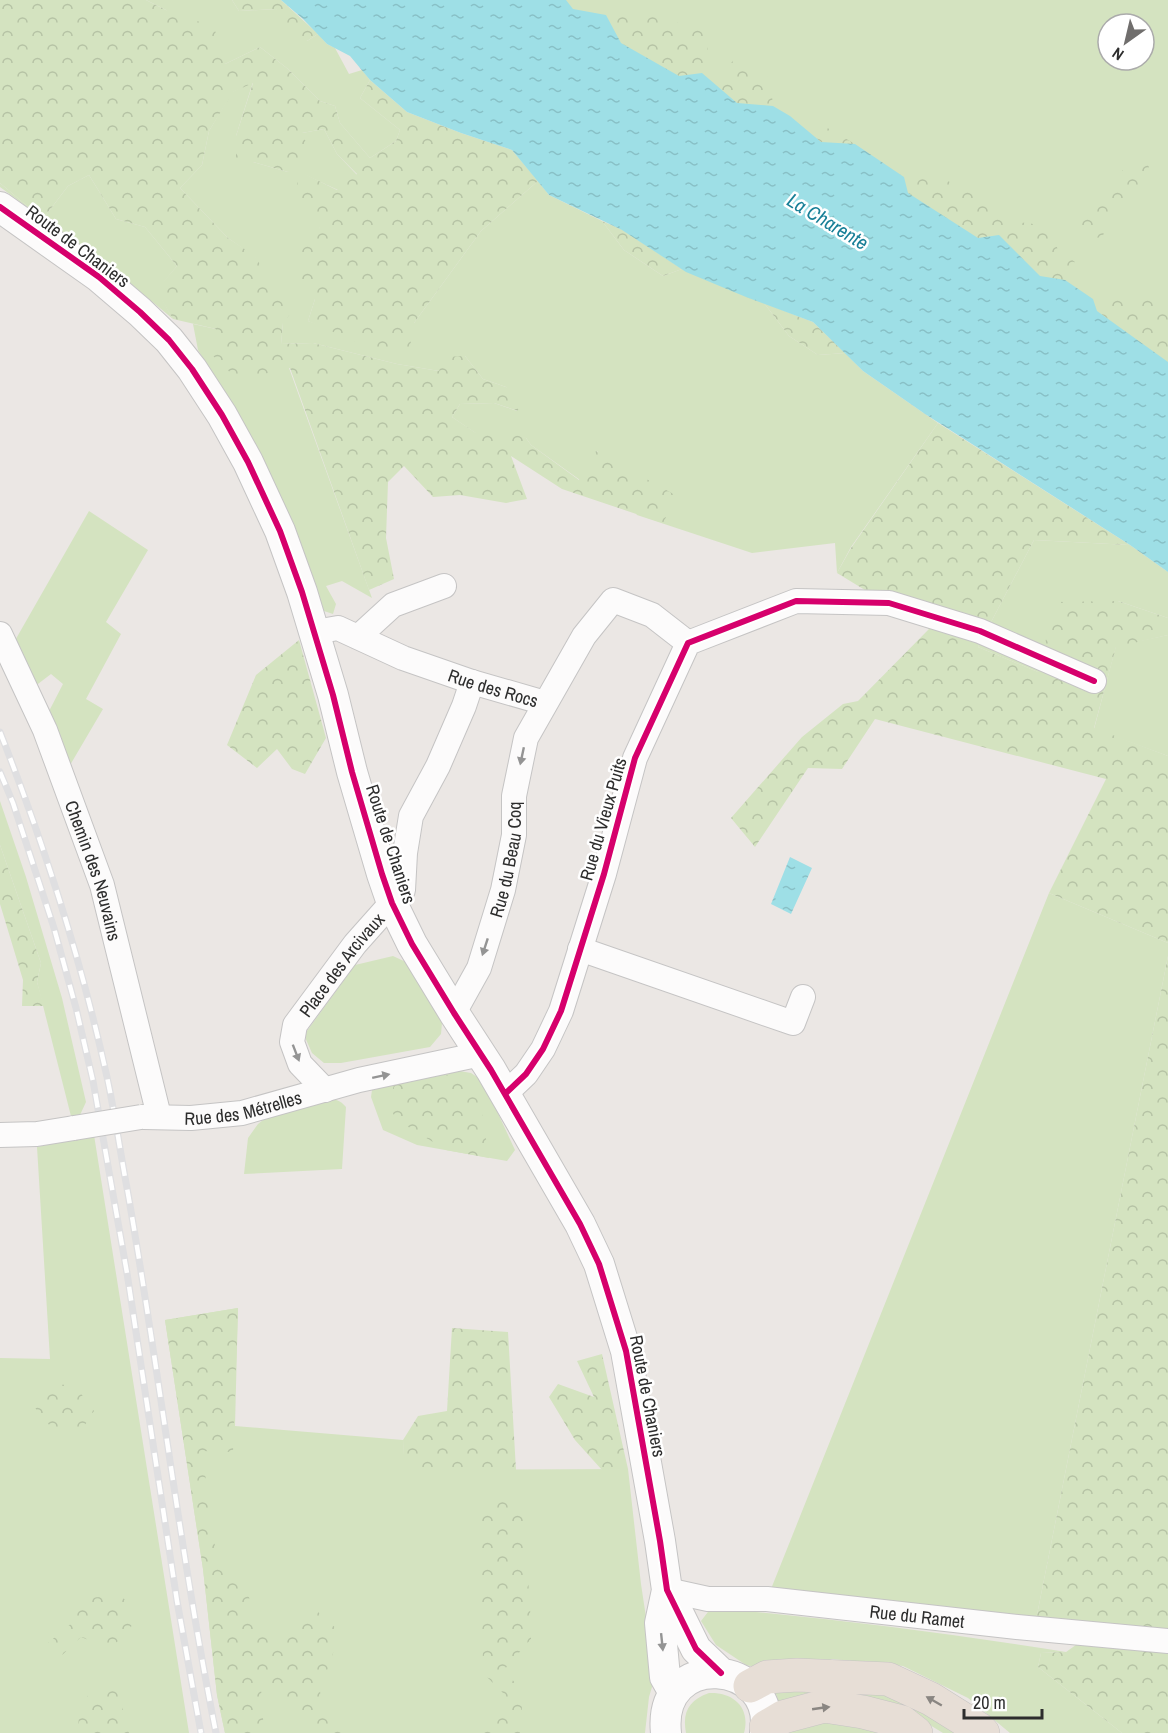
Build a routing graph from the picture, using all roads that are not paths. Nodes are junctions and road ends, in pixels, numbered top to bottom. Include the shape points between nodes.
1 (0, 207) edge
2 (444, 586) dead end
3 (315, 632) junction
4 (0, 634) edge
5 (358, 637) junction
6 (688, 643) junction
7 (1094, 681) dead end
8 (472, 682) junction
9 (545, 703) junction
10 (392, 903) junction
11 (580, 949) junction
12 (803, 997) dead end
13 (454, 1013) junction
14 (481, 1054) junction
15 (325, 1090) junction
16 (506, 1094) junction
17 (150, 1117) junction
18 (0, 1135) edge
19 (667, 1590) junction
20 (1168, 1641) edge
21 (721, 1672) junction
22 (750, 1686) junction
23 (674, 1693) junction
24 (765, 1730) edge
25 (666, 1733) edge
26 (916, 1733) edge
27 (983, 1733) edge

1 - 3 street, Route de Chaniers via 99,277 140,312 192,369 253,472 280,531
2 - 5 street via 393,605
3 - 5 street, Rue des Rocs via 338,628
3 - 10 street, Route de Chaniers
4 - 17 street, Chemin des Neuvains via 45,730 102,885
5 - 8 street, Rue des Rocs via 403,658
6 - 7 street via 796,601 889,603 980,631
6 - 9 street, Rue des Rocs via 652,615 613,600 584,636
6 - 11 street, Rue du Vieux Puits via 636,758
8 - 9 street, Rue des Rocs
8 - 10 street, Place des Arcivaux via 438,766 411,816 403,890
9 -> 13 street, Rue du Beau Coq via 526,738 514,796 514,834 503,890 479,968
10 - 13 street, Route de Chaniers
10 -> 15 street, Place des Arcivaux via 295,1025 292,1042 300,1064
11 - 12 street via 793,1023
11 - 16 street, Rue du Vieux Puits via 561,1011 543,1049
13 - 14 street, Route de Chaniers
15 -> 14 street, Rue des Métrelles
14 - 16 street, Route de Chaniers
15 - 17 street, Rue des Métrelles via 242,1113
16 - 19 street, Route de Chaniers via 580,1224 609,1294 626,1351
17 - 18 street, Rue des Métrelles, bridge via 37,1134
19 - 20 street, Rue du Ramet via 708,1599 767,1599
19 - 21 street via 696,1649
19 -> 23 street via 660,1623 666,1677
21 - 22 street
21 - 23 street via 687,1680
22 - 24 street via 763,1706
27 -> 22 highway via 931,1699 888,1679 797,1675 767,1677
23 - 25 street via 665,1714
24 -> 26 highway via 783,1717 824,1706 902,1722

